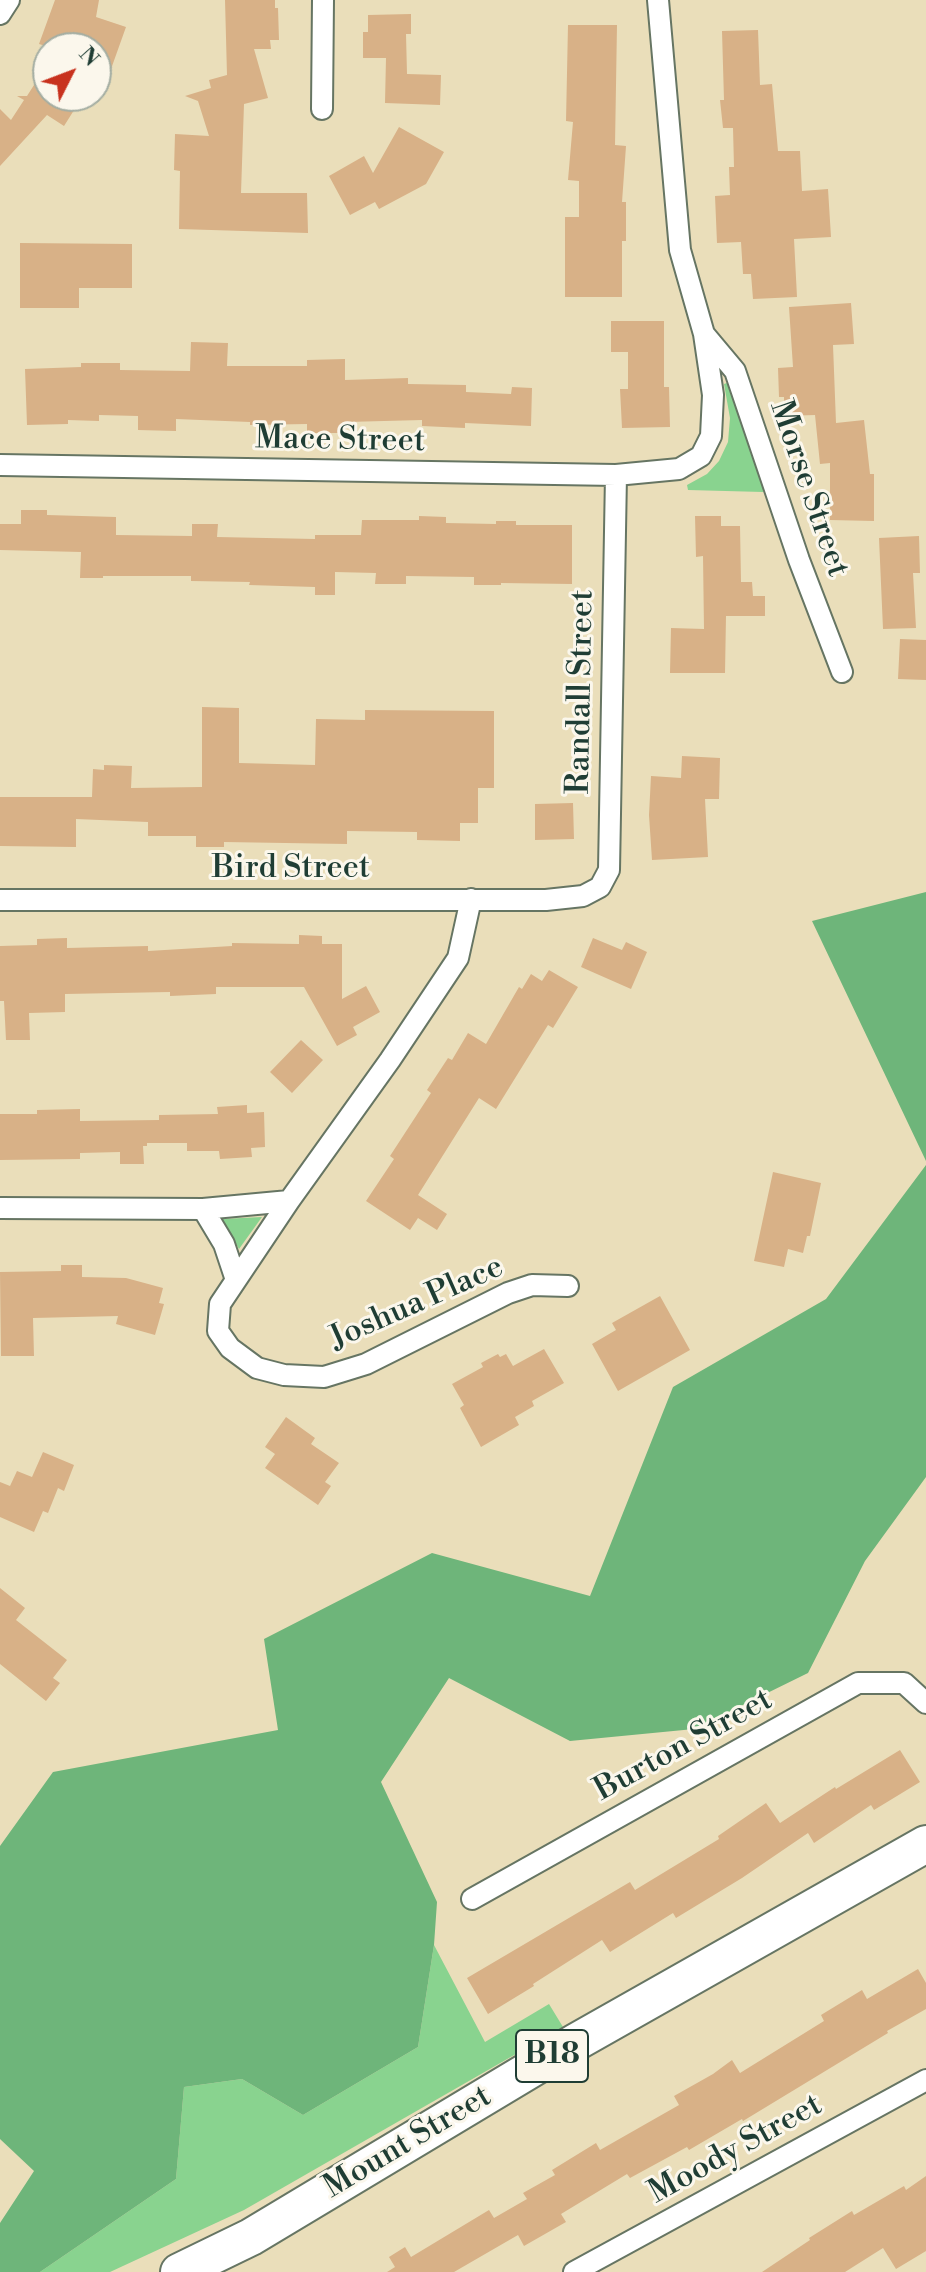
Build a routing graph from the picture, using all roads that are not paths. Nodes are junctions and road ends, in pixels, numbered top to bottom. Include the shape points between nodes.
1 (9, 0) edge
2 (323, 0) edge
3 (658, 0) edge
4 (0, 14) edge
5 (322, 109) dead end
6 (704, 334) junction
7 (0, 465) edge
8 (679, 469) joint
9 (616, 475) junction
10 (842, 672) dead end
11 (583, 896) joint
12 (471, 899) junction
13 (0, 900) edge
14 (289, 1201) junction
15 (0, 1208) edge
16 (203, 1209) junction
17 (236, 1280) junction
18 (568, 1286) dead end
19 (926, 1703) edge
20 (926, 1844) edge
21 (472, 1899) dead end
22 (926, 2080) edge
23 (179, 2272) edge
24 (574, 2272) edge

1 - 4 street
2 - 5 street
3 - 6 street, Morse Street via 680,250
6 - 8 street, Morse Street via 713,395 711,436 701,456
6 - 10 street, Morse Street via 735,371
7 - 9 street, Mace Street
8 - 9 street, Mace Street
9 - 11 street, Randall Street via 609,870 600,887
11 - 12 street, Bird Street
12 - 13 street, Bird Street
12 - 14 street, Joshua Place via 458,958
14 - 16 street
14 - 17 street, Joshua Place
15 - 16 street
16 - 17 street via 224,1244
17 - 18 street, Joshua Place via 220,1304 218,1331 230,1348 257,1368 324,1377 366,1364 508,1293 532,1285
19 - 21 street, Burton Street via 904,1683 858,1683
20 - 23 highway, Mount Street / B18 via 576,2042 251,2237
22 - 24 street, Moody Street

